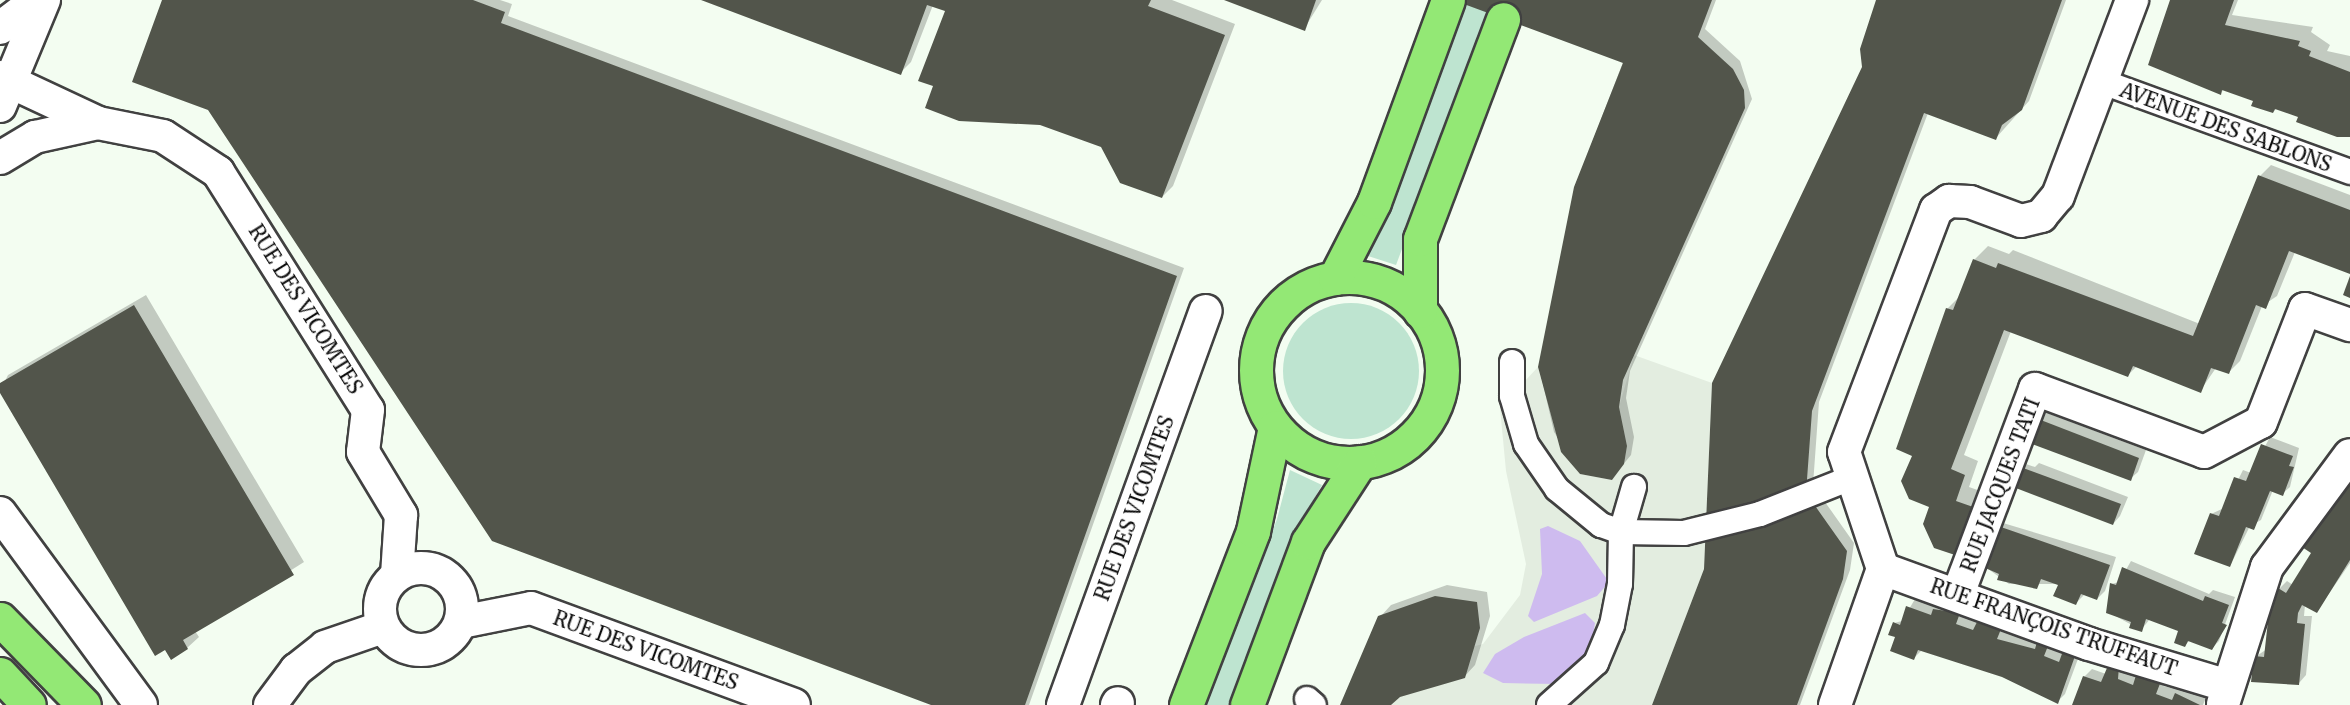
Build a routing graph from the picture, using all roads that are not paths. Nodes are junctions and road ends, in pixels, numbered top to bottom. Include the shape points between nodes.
1 (37, 0) edge
2 (44, 0) edge
3 (1448, 0) edge
4 (2132, 0) edge
5 (1503, 19) dead end
6 (0, 28) edge
7 (2105, 72) junction
8 (3, 88) edge
9 (98, 123) junction
10 (0, 158) edge
11 (2350, 172) edge
12 (1335, 278) junction
13 (1206, 311) dead end
14 (1420, 311) junction
15 (2350, 325) edge
16 (1512, 362) dead end
17 (1275, 427) junction
18 (2350, 455) edge
19 (1360, 462) junction
20 (1853, 477) junction
21 (1634, 487) dead end
22 (0, 514) edge
23 (1621, 532) junction
24 (1883, 569) junction
25 (398, 575) junction
26 (1958, 594) junction
27 (0, 619) edge
28 (461, 622) junction
29 (383, 627) junction
30 (0, 644) edge
31 (0, 674) edge
32 (2224, 695) edge
33 (29, 705) edge
34 (58, 705) edge
35 (84, 705) edge
36 (141, 705) edge
37 (270, 705) edge
38 (794, 705) edge
39 (1063, 705) edge
40 (1186, 705) edge
41 (1247, 705) edge
42 (1550, 705) edge
43 (1835, 705) edge

1 - 6 street
2 - 8 street
3 - 12 main road via 1374,201
4 - 7 street
5 - 14 main road via 1420,239
7 - 11 street, AVENUE DES SABLONS
7 - 20 street via 2058,196 2041,216 2020,221 1970,202 1949,201 1936,210 1844,452
8 - 9 street, RUE DES VICOMTES
9 - 10 street, RUE DES VICOMTES via 35,137
9 - 25 street, RUE DES VICOMTES via 171,140 230,186 368,410 363,452 401,515
12 - 14 main road via 1387,285
12 - 17 main road via 1296,293 1263,335 1257,386
13 - 39 street, RUE DES VICOMTES
14 - 19 main road via 1440,354 1433,406 1403,445
15 - 26 street, RUE JACQUES TATI via 2305,309 2261,422 2205,452 2035,389
16 - 23 street via 1512,396 1526,444 1557,489 1601,525
17 - 19 main road via 1318,458
17 - 40 main road via 1253,531
18 - 32 street via 2267,567
19 - 41 main road via 1308,542
20 - 23 street via 1760,514 1684,533
20 - 24 street
21 - 23 street
22 - 36 street
23 - 42 street via 1620,584 1612,625 1596,663
24 - 26 street, RUE FRANÇOIS TRUFFAUT
24 - 43 street
25 - 28 street via 422,567 446,576 461,596
25 - 29 street via 382,594
26 - 32 street, RUE FRANÇOIS TRUFFAUT
27 - 35 main road
28 - 29 street via 445,644 419,651 398,644
28 - 38 street, RUE DES VICOMTES via 531,608
29 - 37 street via 325,647 296,670
30 - 34 main road
31 - 33 main road

